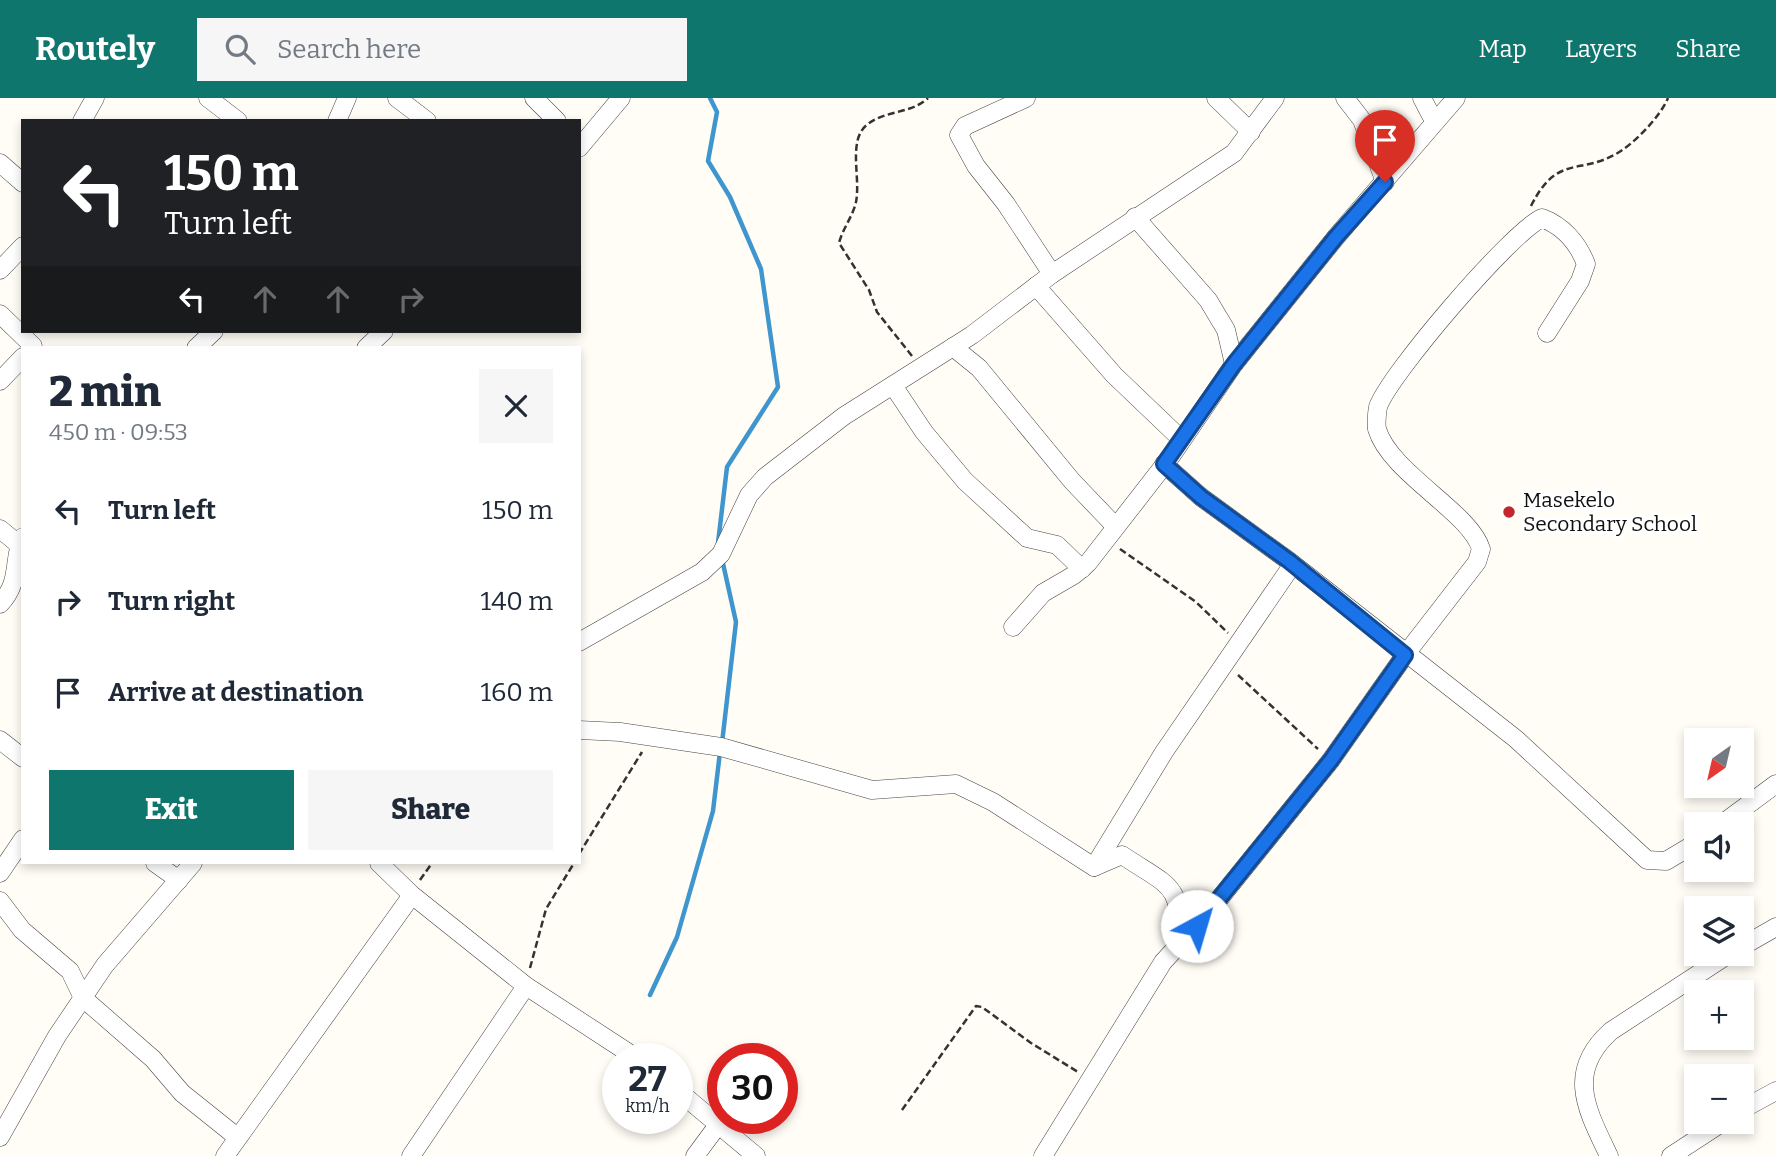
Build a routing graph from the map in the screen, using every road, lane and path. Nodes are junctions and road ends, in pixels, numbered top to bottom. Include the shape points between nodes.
1 (95, 98) edge
2 (208, 98) edge
3 (347, 98) edge
4 (397, 98) edge
5 (534, 98) edge
6 (621, 98) edge
7 (928, 98) edge
8 (1216, 98) edge
9 (1275, 98) edge
10 (1345, 98) edge
11 (1422, 98) edge
12 (1456, 98) edge
13 (1668, 98) edge
14 (1023, 99) edge
15 (83, 119) edge
16 (230, 119) edge
17 (338, 119) edge
18 (424, 119) edge
19 (555, 119) edge
20 (1434, 121) junction
21 (1251, 132) junction
22 (581, 144) edge
23 (0, 163) edge
24 (21, 181) edge
25 (1385, 182) junction
26 (1135, 217) junction
27 (1515, 236) junction
28 (21, 248) edge
29 (0, 270) edge
30 (1052, 274) junction
31 (1037, 286) junction
32 (0, 314) edge
33 (212, 333) edge
34 (382, 333) edge
35 (1547, 333) dead end
36 (26, 346) edge
37 (198, 346) edge
38 (368, 346) edge
39 (953, 347) junction
40 (21, 359) edge
41 (1234, 364) junction
42 (922, 368) junction
43 (0, 381) edge
44 (894, 387) junction
45 (1182, 440) junction
46 (1164, 464) junction
47 (0, 529) edge
48 (1110, 533) junction
49 (21, 543) edge
50 (1293, 565) junction
51 (1082, 569) junction
52 (9, 598) edge
53 (1013, 627) dead end
54 (1230, 638) dead end
55 (581, 641) edge
56 (1405, 655) junction
57 (1227, 665) junction
58 (581, 730) edge
59 (649, 736) junction
60 (0, 740) edge
61 (21, 756) edge
62 (1331, 760) junction
63 (1776, 783) edge
64 (1738, 812) edge
65 (21, 842) edge
66 (1684, 850) edge
67 (581, 851) edge
68 (156, 864) edge
69 (192, 864) edge
70 (380, 864) edge
71 (431, 864) edge
72 (573, 864) edge
73 (1094, 867) junction
74 (0, 873) edge
75 (178, 880) junction
76 (412, 895) junction
77 (0, 901) edge
78 (1776, 927) edge
79 (1754, 940) edge
80 (1178, 943) junction
81 (1711, 966) edge
82 (526, 986) junction
83 (83, 998) junction
84 (613, 1043) edge
85 (1089, 1080) junction
86 (1776, 1091) edge
87 (1754, 1103) edge
88 (693, 1104) edge
89 (902, 1110) dead end
90 (707, 1116) edge
91 (711, 1134) edge
92 (729, 1134) edge
93 (1705, 1134) edge
94 (0, 1137) edge
95 (237, 1137) junction
96 (225, 1156) edge
97 (411, 1156) edge
98 (695, 1156) edge
99 (756, 1156) edge
100 (1043, 1156) edge
101 (1609, 1156) edge
102 (1671, 1156) edge

1 - 15 street
2 - 16 street
3 - 17 street
4 - 18 street
5 - 19 street
6 - 22 street
7 - 42 path via 908,111 868,123 859,134 855,144 859,169 856,203 839,243 869,290 877,312
8 - 21 street
9 - 21 street
10 - 25 street via 1362,120
11 - 20 street
12 - 20 street
13 - 27 path via 1615,155 1555,174 1538,191
14 - 30 street via 962,127 959,138
20 - 25 street
21 - 26 street via 1234,153
23 - 24 street
25 - 41 street
26 - 30 street
26 - 41 street via 1208,300 1226,330
27 - 35 street via 1542,218 1568,235 1586,264
27 - 56 street via 1429,334 1377,409 1377,429 1392,452 1475,535 1481,550 1469,575
28 - 29 street
30 - 31 street
31 - 39 street
31 - 45 street via 1114,375
32 - 36 street
33 - 37 street
34 - 38 street
39 - 42 street
39 - 48 street via 979,368
40 - 43 street
41 - 45 street
42 - 44 street
44 - 51 street via 965,481 1027,538 1057,545
44 - 55 street via 810,440 765,477 750,495 721,554 702,572
45 - 46 street
46 - 48 street
46 - 50 street
47 - 49 street
48 - 51 street
48 - 54 path via 1196,602
49 - 52 street
50 - 56 street
50 - 57 street
51 - 53 street via 1042,593
56 - 62 street
56 - 66 street via 1516,739 1647,860 1666,861
57 - 62 path
57 - 73 street via 1164,752
58 - 59 street
59 - 67 path
59 - 73 street via 721,747 872,790 962,786
60 - 61 street
62 - 80 street via 1197,926
63 - 64 street
65 - 74 street
68 - 75 street
69 - 75 street
70 - 76 street
71 - 76 path
72 - 82 path via 547,909
73 - 80 street via 1122,855 1174,893 1180,910
75 - 83 street
76 - 82 street
76 - 95 street
77 - 83 street via 22,930 71,971
78 - 79 street
80 - 85 street
81 - 101 street via 1599,1043 1586,1068 1582,1091
82 - 84 street
82 - 97 street
83 - 94 street
83 - 95 street via 148,1054 182,1093
85 - 89 path via 976,1006
85 - 100 street
86 - 87 street
88 - 90 street
91 - 98 street
92 - 99 street
93 - 102 street
95 - 96 street

